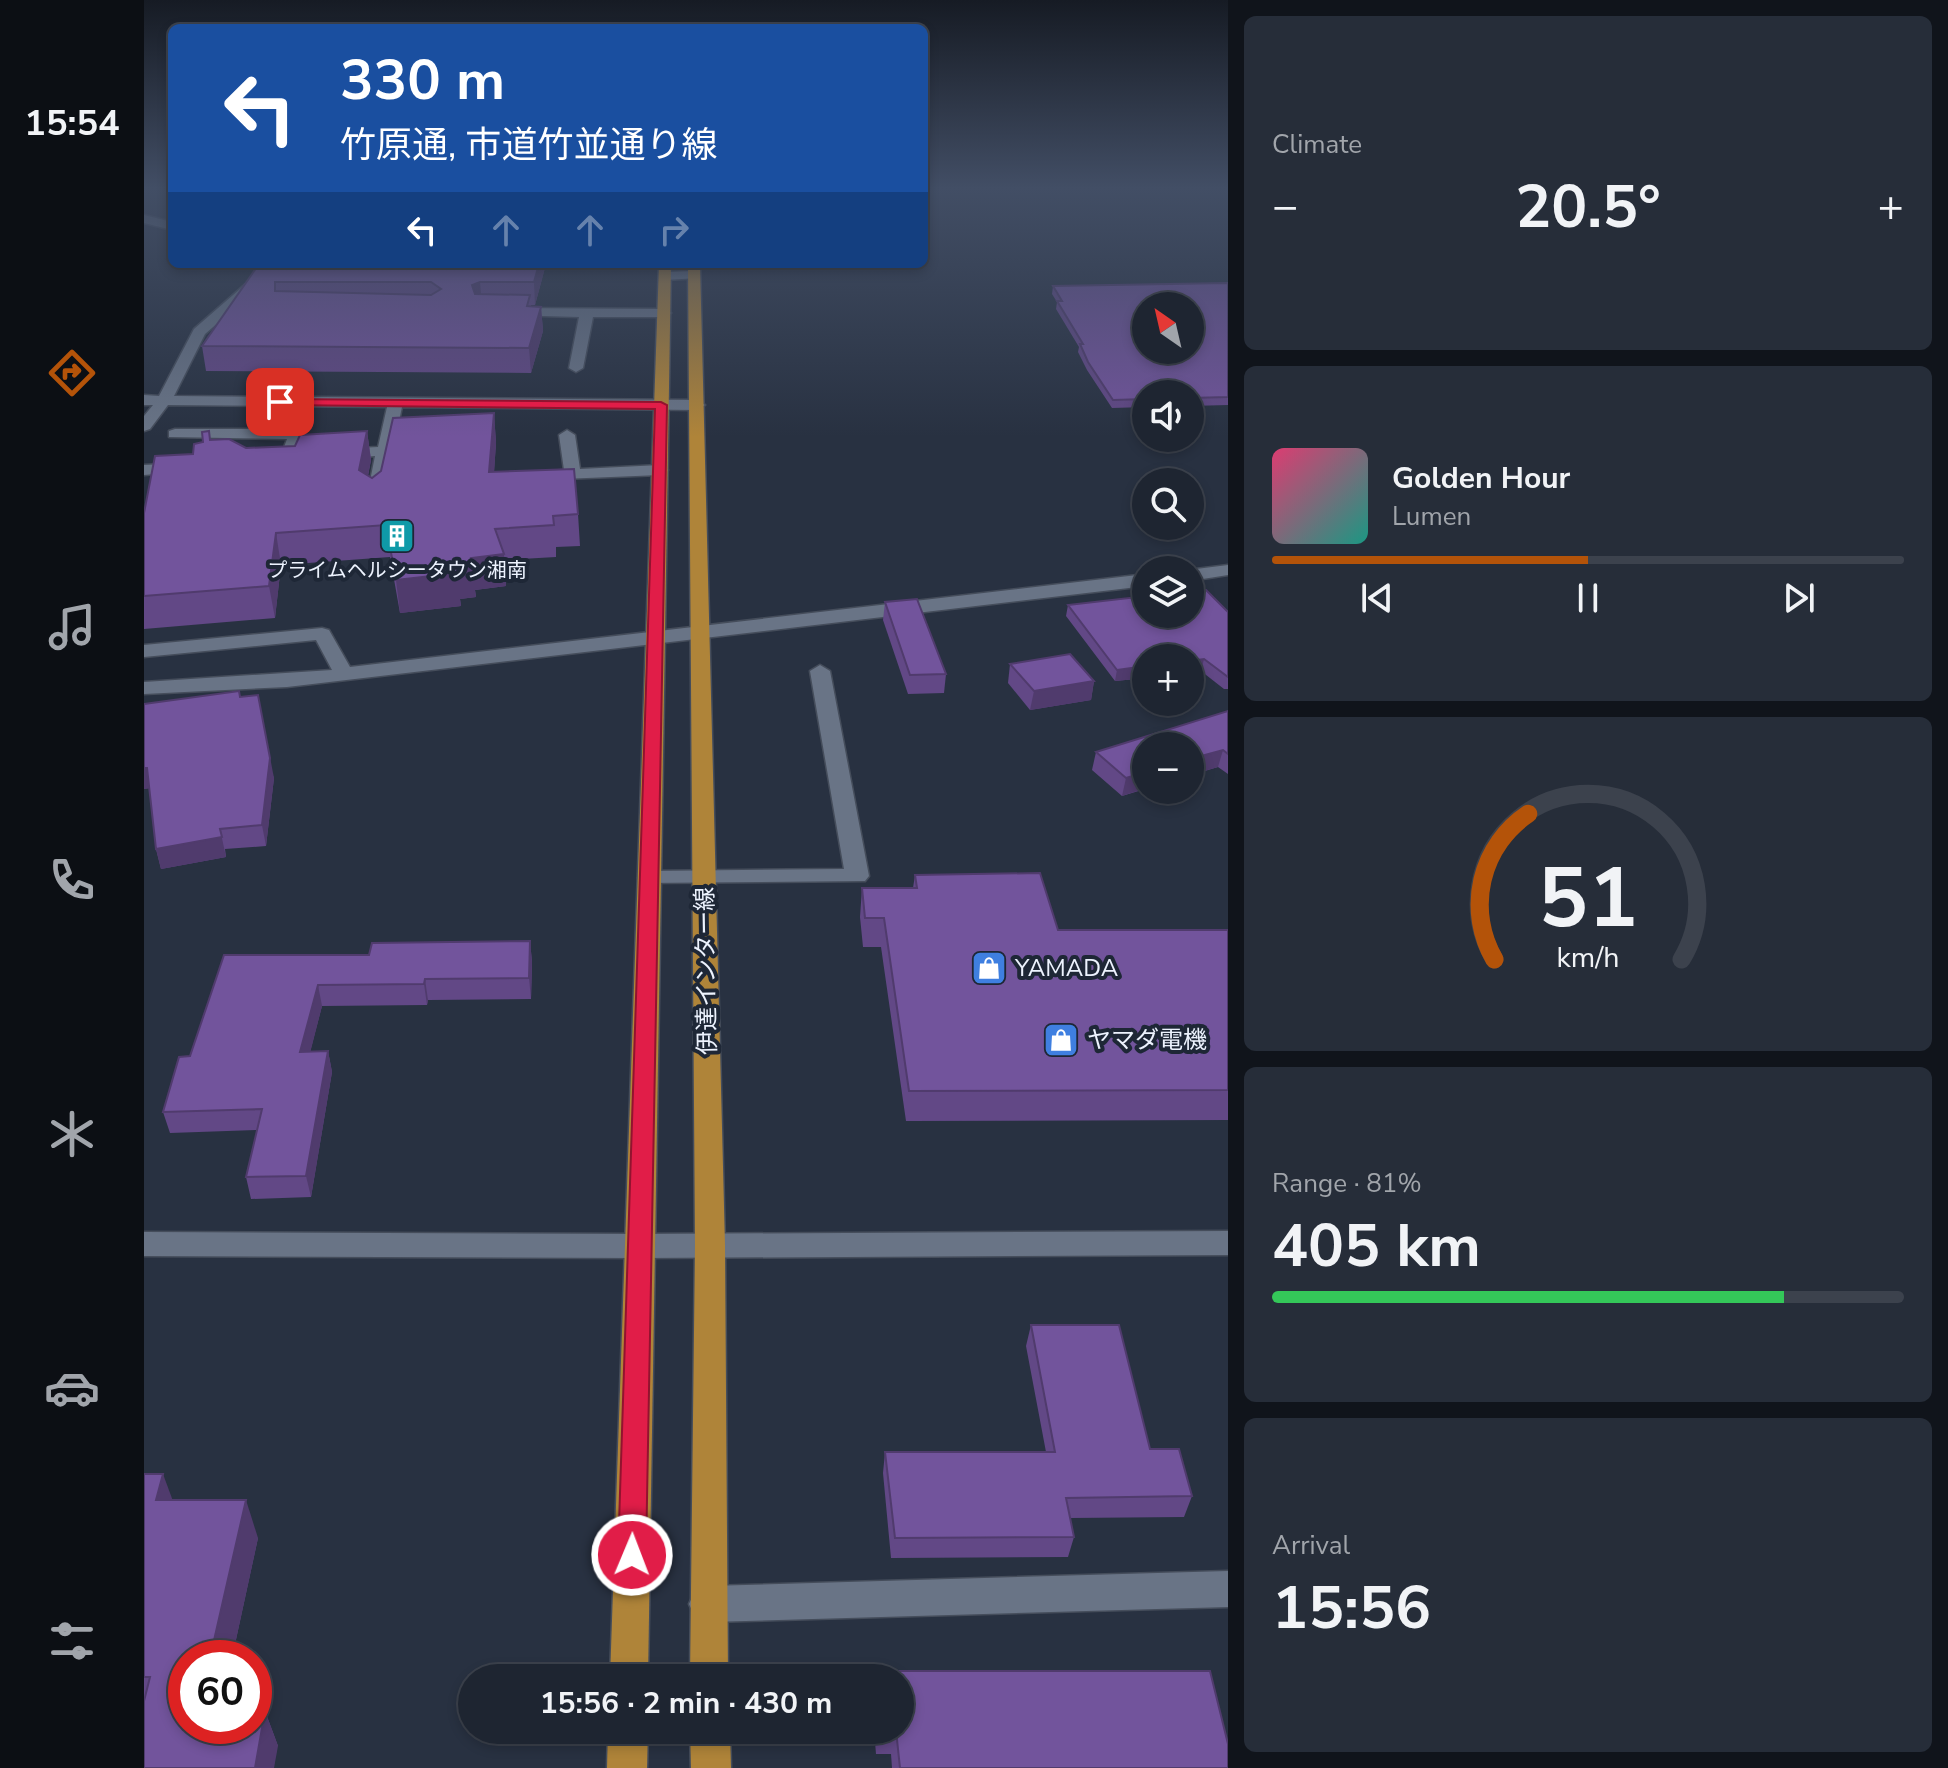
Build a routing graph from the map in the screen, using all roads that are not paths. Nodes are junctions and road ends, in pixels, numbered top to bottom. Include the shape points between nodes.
1 (263, 272) edge
2 (665, 272) edge
3 (694, 272) edge
4 (497, 312) edge
5 (587, 313) junction
6 (664, 313) junction
7 (576, 368) dead end
8 (144, 400) edge
9 (164, 400) junction
10 (395, 403) junction
11 (661, 405) junction
12 (697, 405) junction
13 (144, 426) edge
14 (175, 434) dead end
15 (567, 435) dead end
16 (385, 451) junction
17 (201, 467) edge
18 (144, 470) edge
19 (660, 470) junction
20 (573, 475) junction
21 (525, 477) edge
22 (374, 501) edge
23 (1228, 570) edge
24 (1204, 573) edge
25 (1132, 582) edge
26 (701, 631) junction
27 (656, 635) junction
28 (144, 651) edge
29 (820, 671) dead end
30 (344, 674) junction
31 (144, 688) edge
32 (650, 878) junction
33 (705, 879) junction
34 (1228, 1243) edge
35 (144, 1244) edge
36 (710, 1245) junction
37 (640, 1246) junction
38 (1228, 1589) edge
39 (708, 1604) junction
40 (629, 1664) edge
41 (709, 1664) edge
42 (628, 1744) edge
43 (710, 1744) edge
44 (627, 1768) edge
45 (711, 1768) edge

1 - 9 street via 199,332
2 - 6 main road
3 - 12 main road, 伊達インター線
4 - 5 street
5 - 6 street
5 - 7 street
6 - 11 main road
8 - 9 street
9 - 10 street
9 - 13 street
10 - 11 street
10 - 16 street
11 - 12 street
11 - 19 main road
12 - 26 main road, 伊達インター線
14 - 16 street via 297,434 295,458
15 - 20 street
16 - 22 street
17 - 18 street
19 - 20 street
19 - 27 main road
20 - 21 street
23 - 24 street
25 - 26 street
26 - 27 street
26 - 33 main road, 伊達インター線
27 - 30 street
27 - 32 main road
28 - 30 street via 322,634
29 - 33 street via 857,876
30 - 31 street
32 - 33 street
32 - 37 main road
33 - 36 main road, 伊達インター線
34 - 36 street
35 - 37 street
36 - 37 street
36 - 39 main road, 伊達インター線
37 - 40 main road
38 - 39 street
39 - 41 main road, 伊達インター線
42 - 44 main road
43 - 45 main road

